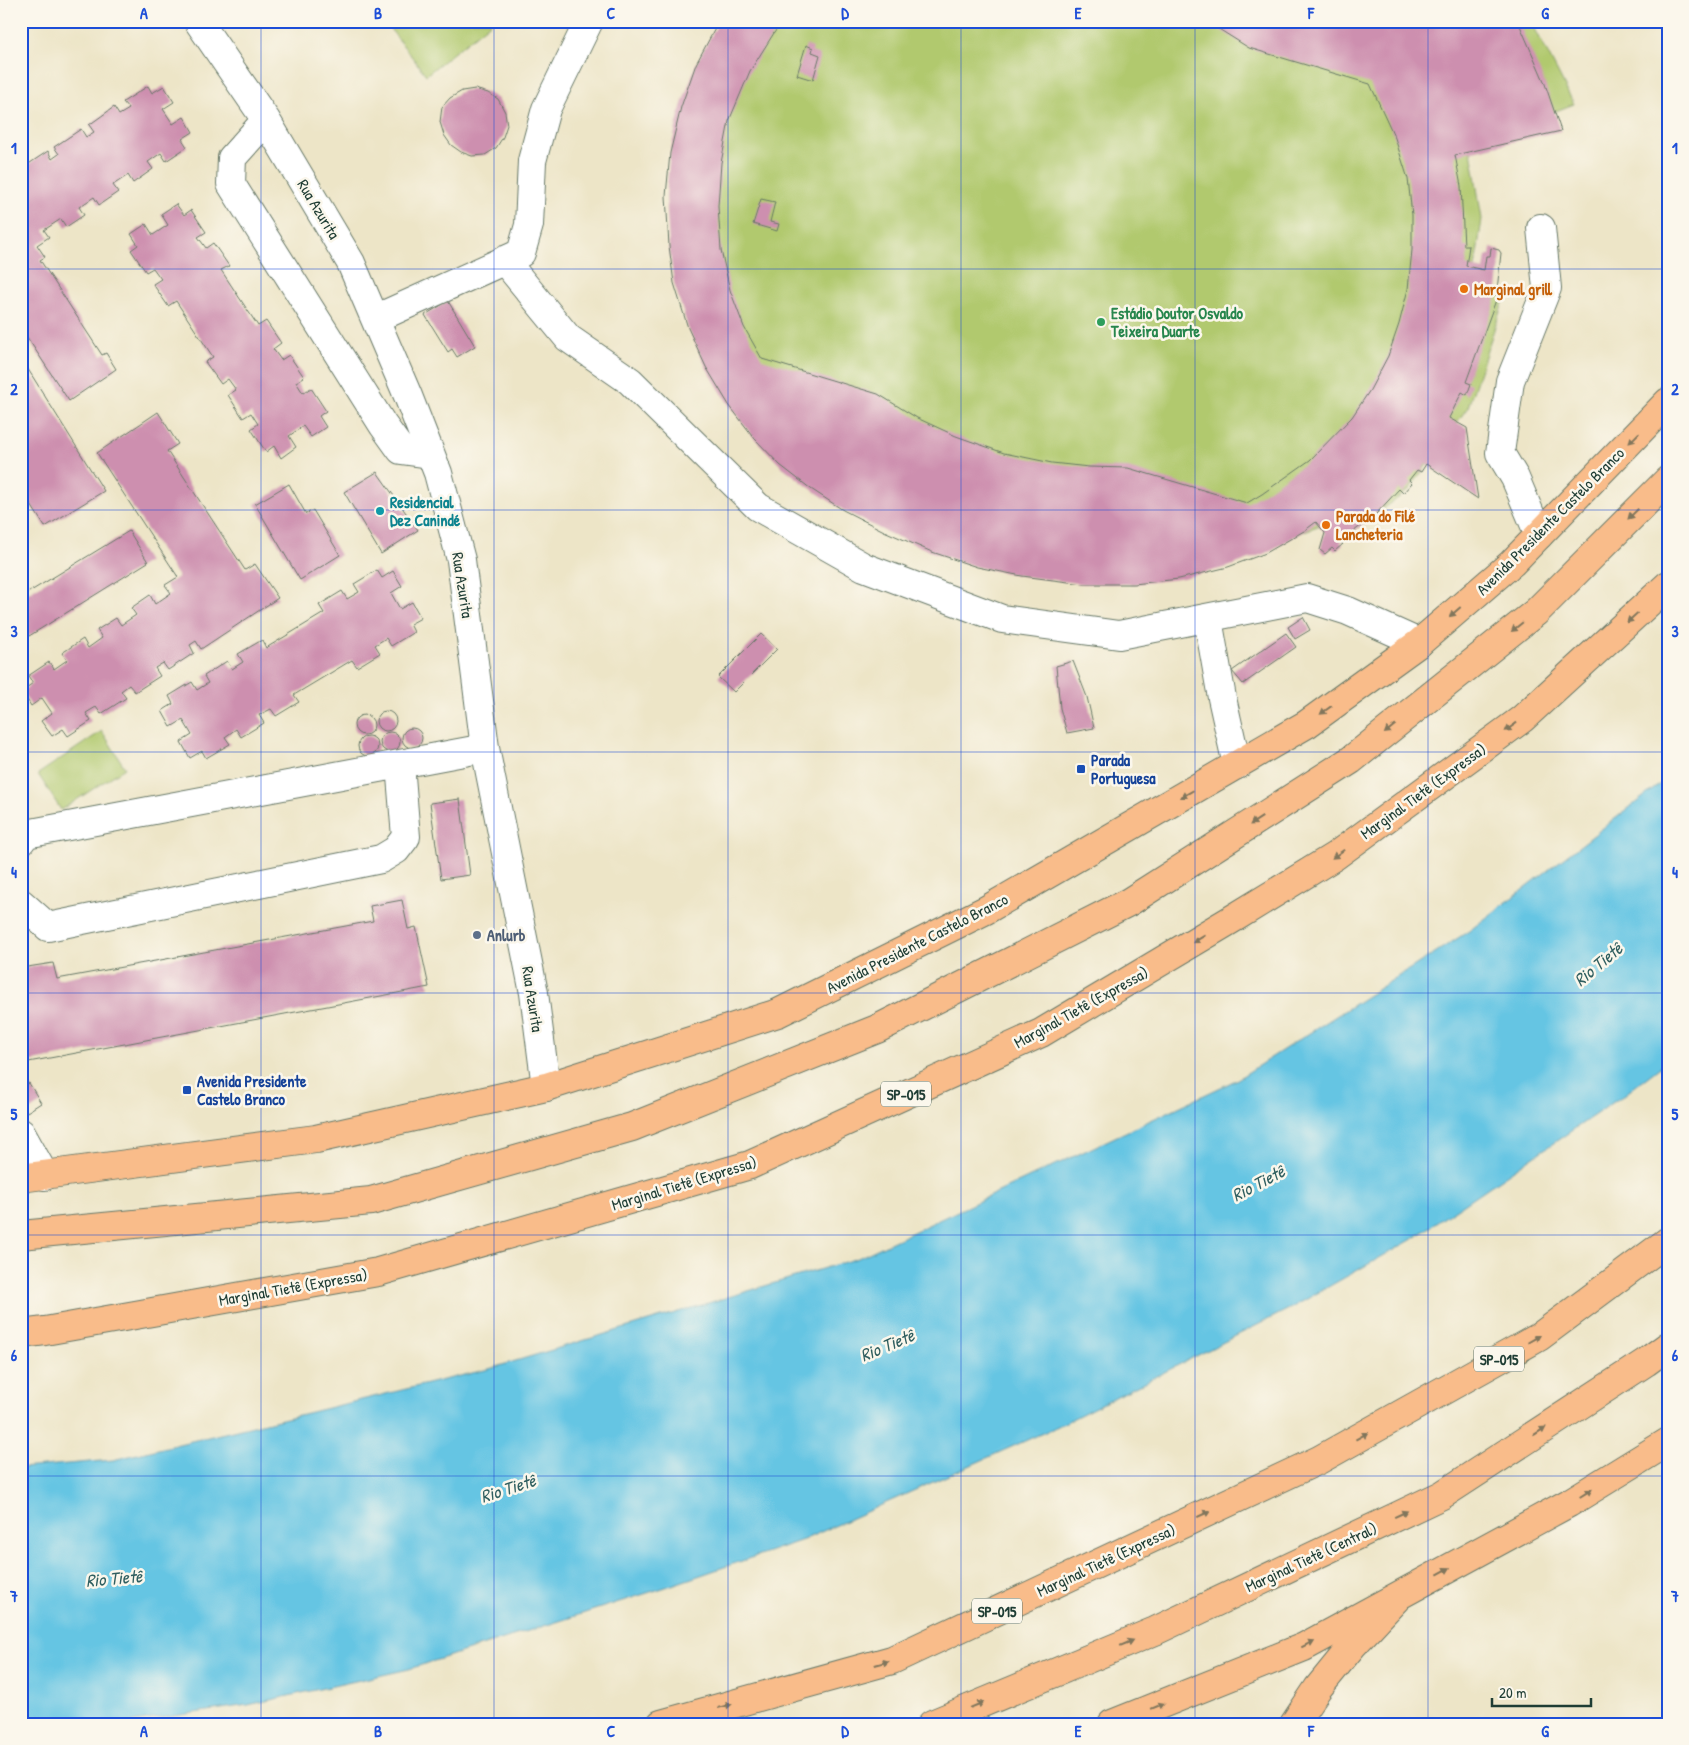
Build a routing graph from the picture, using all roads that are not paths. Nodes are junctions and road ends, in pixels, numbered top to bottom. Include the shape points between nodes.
1 (198, 21) edge
2 (590, 21) edge
3 (266, 120) junction
4 (1541, 228) dead end
5 (504, 260) junction
6 (375, 319) junction
7 (1668, 402) edge
8 (430, 454) junction
9 (1668, 480) edge
10 (1539, 535) junction
11 (1668, 585) edge
12 (1208, 619) junction
13 (1419, 643) junction
14 (486, 748) junction
15 (400, 764) junction
16 (1237, 764) junction
17 (21, 841) edge
18 (21, 903) edge
19 (546, 1087) junction
20 (21, 1133) edge
21 (33, 1177) edge
22 (21, 1235) edge
23 (1668, 1241) edge
24 (21, 1334) edge
25 (1668, 1346) edge
26 (1668, 1442) edge
27 (1401, 1594) junction
28 (661, 1724) edge
29 (932, 1724) edge
30 (1112, 1724) edge
31 (1294, 1724) edge

1 - 3 street, Rua Azurita
2 - 5 street via 546,109 532,161 530,225 521,253
3 - 6 street, Rua Azurita via 351,263
3 - 8 street via 232,158 231,184 382,425 401,450
4 - 10 street via 1547,288 1510,381 1500,453 1515,478
5 - 6 street
5 - 12 street via 568,338 630,381 758,508 864,567 1002,619 1119,635
6 - 8 street, Rua Azurita
7 -> 10 main road, Avenida Presidente Castelo Branco
8 - 14 street, Rua Azurita via 461,560
9 -> 22 main road via 1536,612 1351,760 1129,902 877,1029 632,1127 371,1201
10 -> 13 main road, Avenida Presidente Castelo Branco via 1512,563
11 -> 24 main road, Marginal Tietê (Expressa) / SP-015 via 1522,719 1334,856 1041,1033 750,1165 378,1272
12 - 13 street via 1307,598 1348,611
12 - 16 street
13 -> 16 main road, Avenida Presidente Castelo Branco via 1306,724
14 - 15 street
14 - 19 street, Rua Azurita via 534,993
15 - 17 street via 26,834
15 - 18 street via 406,837 396,850 382,859 48,927
16 -> 19 main road, Avenida Presidente Castelo Branco via 986,910 778,1013
19 - 21 main road, Avenida Presidente Castelo Branco via 316,1139
20 - 21 street
28 -> 23 main road, Marginal Tietê (Expressa) / SP-015 via 892,1660 1319,1460 1539,1337
29 -> 25 main road, Marginal Tietê (Central) via 1155,1631 1442,1495
27 -> 26 main road via 1569,1503
30 -> 27 main road via 1304,1647
27 - 31 main road via 1318,1688

